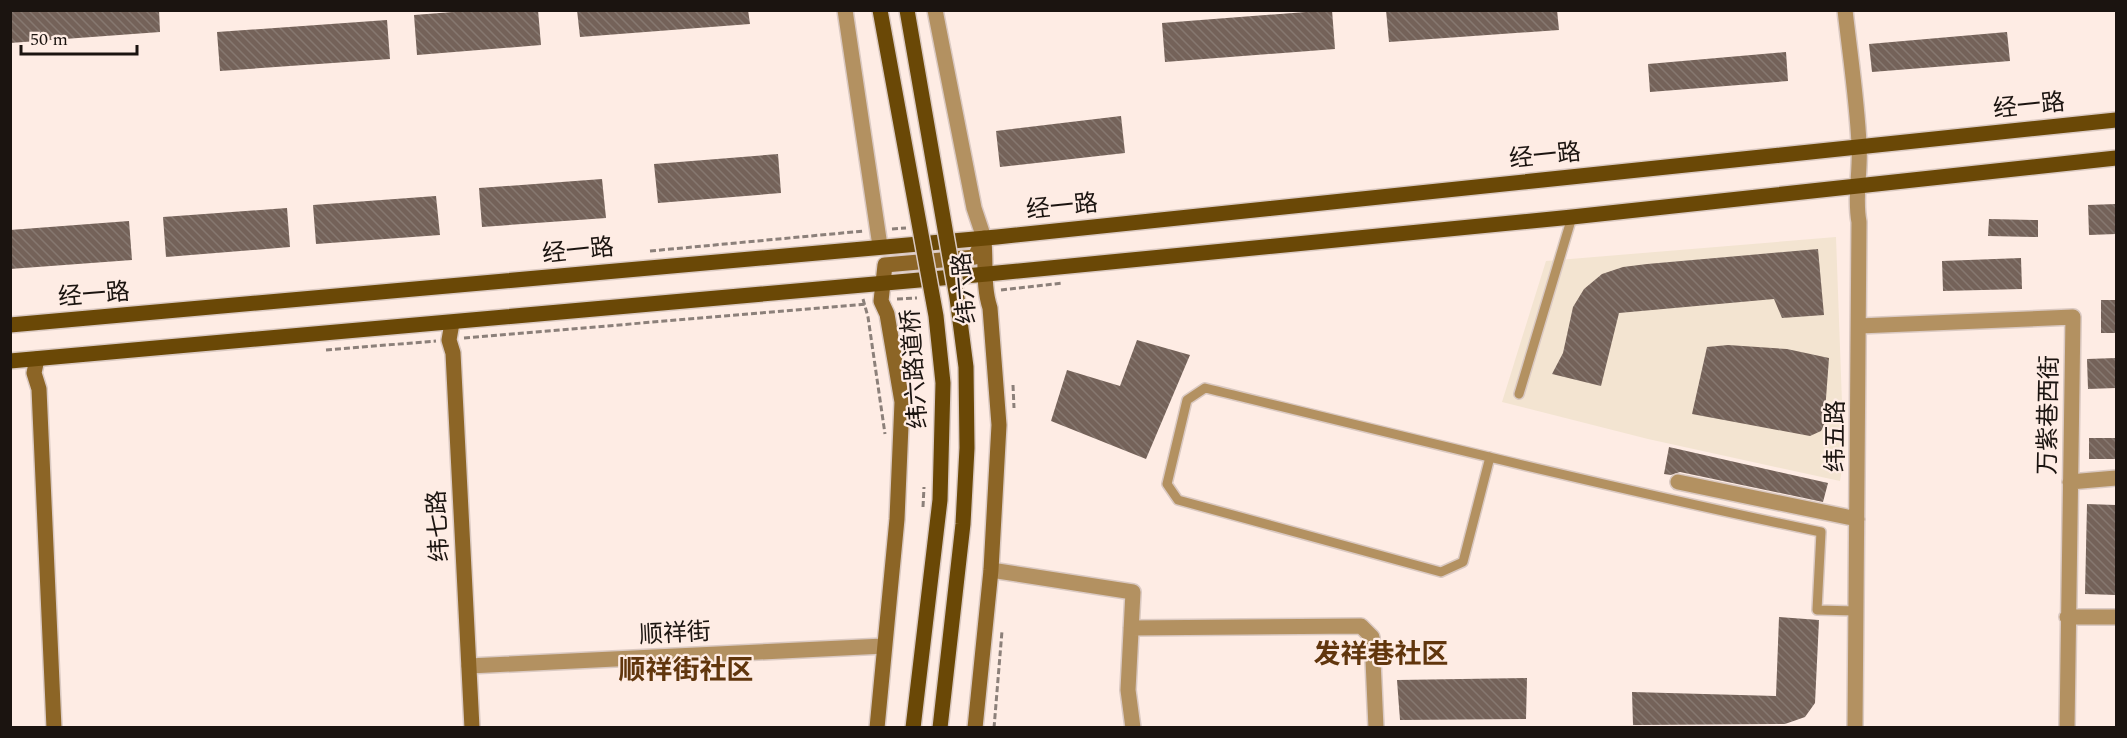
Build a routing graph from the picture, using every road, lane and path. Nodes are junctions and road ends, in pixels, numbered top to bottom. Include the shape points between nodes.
1 (845, 10) edge
2 (880, 10) edge
3 (907, 10) edge
4 (935, 10) edge
5 (1845, 10) edge
6 (2116, 120) edge
7 (1859, 145) junction
8 (2116, 158) edge
9 (1859, 185) junction
10 (1572, 217) junction
11 (912, 228) dead end
12 (878, 230) junction
13 (857, 231) junction
14 (984, 238) junction
15 (880, 246) junction
16 (860, 248) junction
17 (645, 252) dead end
18 (987, 274) junction
19 (882, 282) junction
20 (863, 284) junction
21 (452, 323) junction
22 (10, 325) edge
23 (1859, 326) junction
24 (37, 359) junction
25 (10, 361) edge
26 (1519, 394) dead end
27 (885, 439) dead end
28 (1490, 457) junction
29 (924, 478) dead end
30 (2116, 478) edge
31 (1678, 482) dead end
32 (2070, 482) junction
33 (922, 512) dead end
34 (1857, 519) junction
35 (991, 570) junction
36 (1856, 611) junction
37 (2067, 617) junction
38 (2116, 617) edge
39 (1131, 628) junction
40 (884, 646) junction
41 (469, 666) junction
42 (54, 728) edge
43 (472, 728) edge
44 (877, 728) edge
45 (914, 728) edge
46 (940, 728) edge
47 (975, 728) edge
48 (1133, 728) edge
49 (1376, 728) edge
50 (1855, 728) edge
51 (2067, 728) edge

1 - 12 street
2 - 45 main road, 纬六路道桥, bridge via 936,316 943,383 940,500
3 - 46 main road, 纬六路道桥, bridge via 966,367 963,524
4 - 14 street via 974,208
5 - 7 street, 纬五路
6 - 7 main road, 经一路
7 - 9 street, 纬五路
7 - 14 main road, 经一路
8 - 9 main road
9 - 10 main road
9 - 23 street, 纬五路 via 1855,202 1859,222
10 - 18 main road
10 - 26 lane
11 - 12 path
12 - 13 path
12 - 15 street
13 - 16 path
13 - 17 path
14 - 15 main road, 经一路
14 - 18 street, 纬六路
14 - 19 street, 纬六路 via 975,257 885,265
15 - 16 main road, 经一路
16 - 22 main road, 经一路
18 - 19 main road
18 - 35 street, 纬六路 via 985,292 990,308 999,425
19 - 20 main road
19 - 40 street via 881,301 887,314 902,402 897,519
20 - 21 main road
20 - 27 path via 863,306 868,317
21 - 24 main road
21 - 41 street, 纬七路 via 449,340 453,353
23 - 32 street, 万紫巷西街 via 2073,317
23 - 34 street, 纬五路
24 - 25 main road
24 - 42 street via 34,373 39,389
28 - 28 lane via 1463,562 1441,572 1178,500 1167,484 1187,400 1205,388
28 - 36 lane via 1821,532 1817,610
29 - 33 path, bridge
30 - 32 street
31 - 34 street
32 - 37 street, 万紫巷西街
34 - 36 street, 纬五路
35 - 39 street via 1133,592
35 - 47 street, 纬六路
36 - 50 street, 纬五路
37 - 38 street
37 - 51 street, 万紫巷西街
39 - 48 street via 1128,690
39 - 49 street via 1361,626 1372,637
40 - 41 street, 顺祥街
40 - 44 street
41 - 43 street, 纬七路

